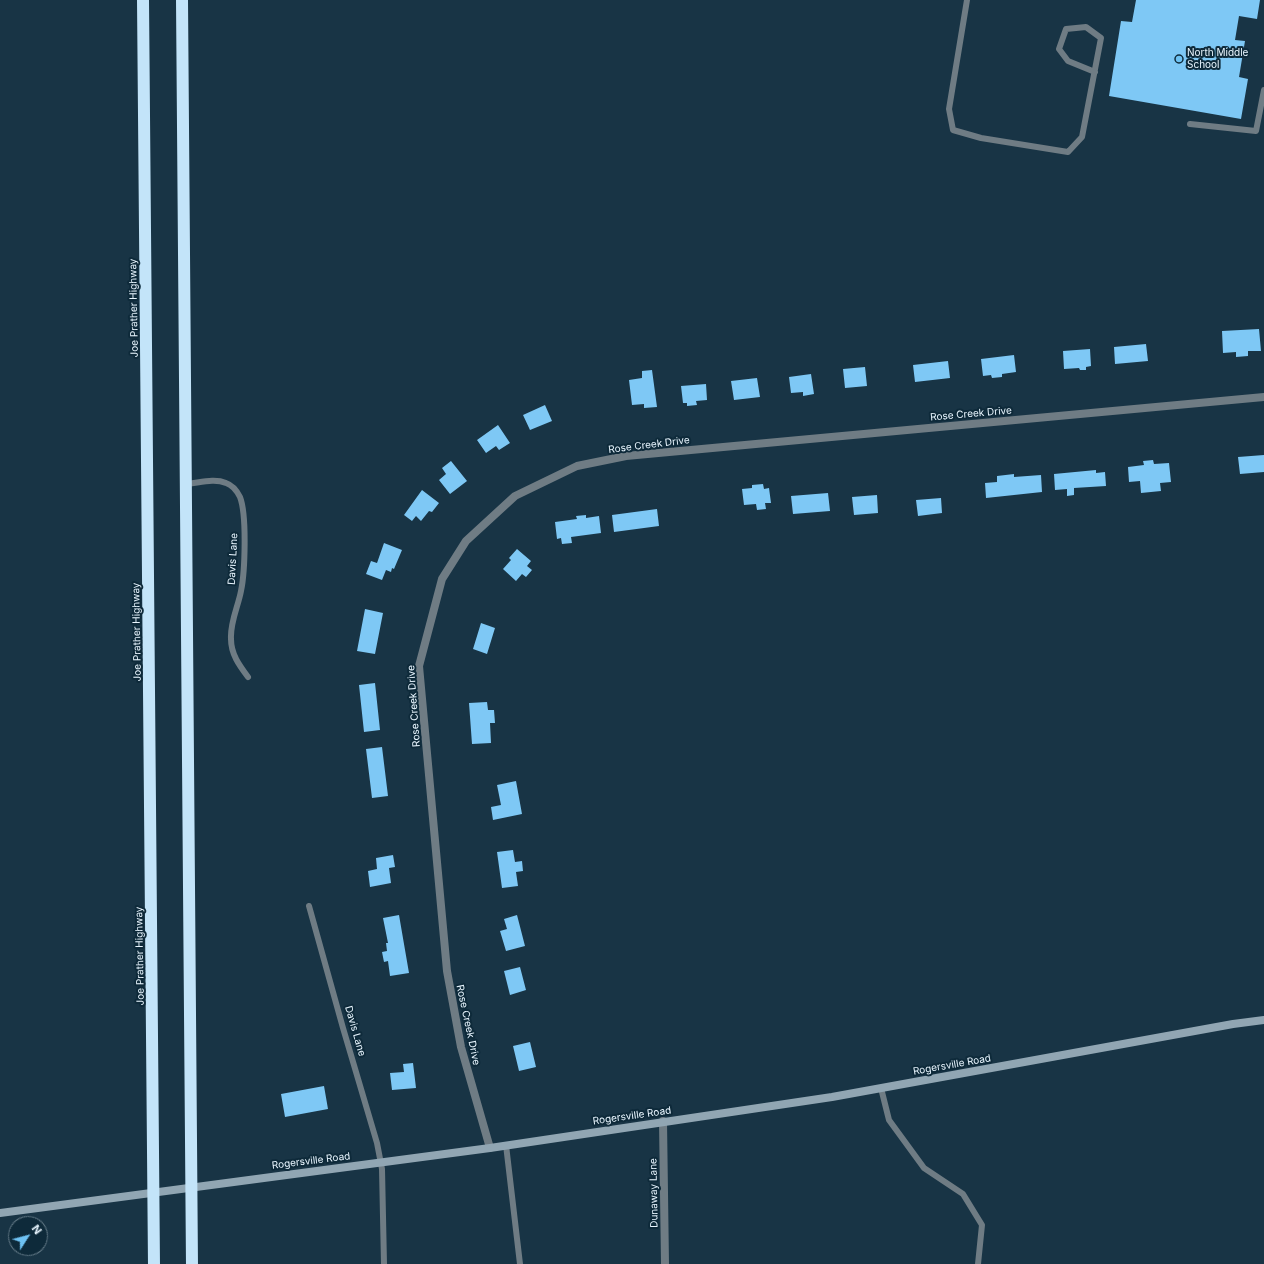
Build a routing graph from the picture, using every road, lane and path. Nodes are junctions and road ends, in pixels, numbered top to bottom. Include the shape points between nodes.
1 (143, 0) edge
2 (182, 0) edge
3 (967, 0) edge
4 (1095, 72) junction
5 (1264, 90) edge
6 (1190, 124) dead end
7 (1264, 397) edge
8 (186, 484) junction
9 (248, 677) dead end
10 (309, 906) dead end
11 (1264, 1020) edge
12 (881, 1088) junction
13 (663, 1122) junction
14 (506, 1145) junction
15 (490, 1148) junction
16 (380, 1163) junction
17 (192, 1187) junction
18 (154, 1192) junction
19 (0, 1213) edge
20 (154, 1264) edge
21 (192, 1264) edge
22 (384, 1264) edge
23 (520, 1264) edge
24 (665, 1264) edge
25 (978, 1264) edge

1 - 18 highway, Joe Prather Highway
2 - 8 highway
3 - 4 lane via 949,110 953,130 981,138 1068,152 1082,137
4 - 4 lane via 1102,38 1086,27 1066,29 1059,49 1068,61
5 - 6 lane via 1256,131
7 - 15 street, Rose Creek Drive via 626,456 577,466 515,496 466,541 442,578 419,666 447,971 461,1047
8 - 9 lane, Davis Lane via 212,481 226,483 237,491 242,504 242,589 230,638 238,663
8 - 17 highway
10 - 16 lane, Davis Lane via 374,1129
11 - 12 street, Rogersville Road
12 - 13 street, Rogersville Road
12 - 25 lane via 889,1120 924,1168 963,1194 982,1225
13 - 14 street, Rogersville Road
13 - 24 street, Dunaway Lane
14 - 15 street, Rogersville Road
14 - 23 lane
15 - 16 street, Rogersville Road
16 - 17 street, Rogersville Road
16 - 22 lane, Davis Lane
17 - 18 street, Rogersville Road
17 - 21 highway
18 - 19 street, Rogersville Road
18 - 20 highway, Joe Prather Highway

